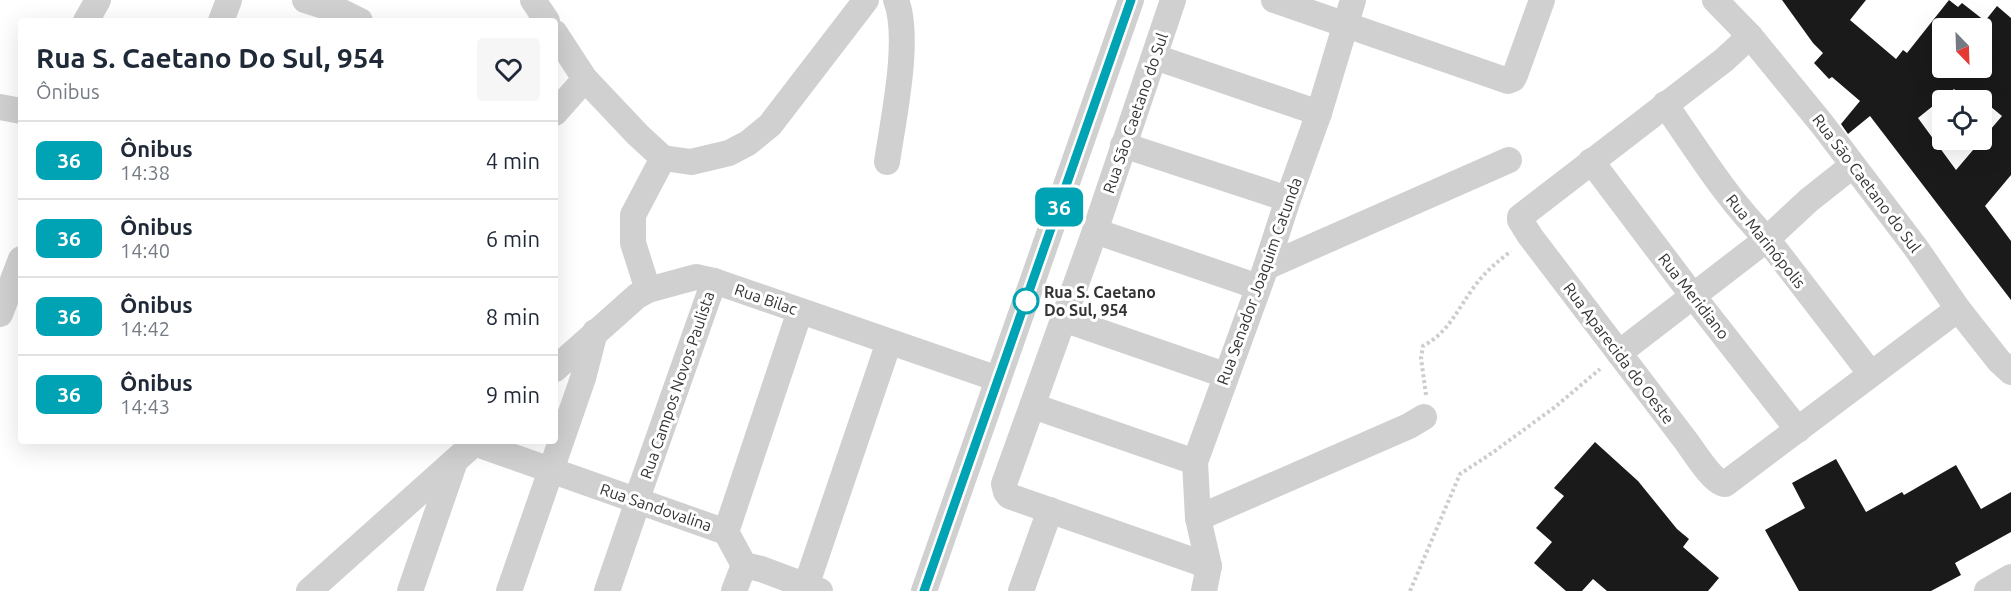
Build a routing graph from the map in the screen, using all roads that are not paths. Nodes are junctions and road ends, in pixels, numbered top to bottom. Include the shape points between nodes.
1 (98, 0) edge
2 (229, 0) edge
3 (305, 0) edge
4 (533, 0) edge
5 (866, 0) edge
6 (896, 0) edge
7 (1131, 0) edge
8 (1173, 0) edge
9 (1274, 0) edge
10 (1353, 0) edge
11 (1542, 0) edge
12 (1715, 0) edge
13 (88, 18) edge
14 (222, 18) edge
15 (345, 18) edge
16 (545, 18) edge
17 (1346, 25) junction
18 (1750, 36) junction
19 (558, 38) edge
20 (1155, 57) junction
21 (585, 79) junction
22 (1665, 104) junction
23 (558, 106) edge
24 (0, 107) edge
25 (18, 110) edge
26 (1319, 113) junction
27 (1123, 145) junction
28 (663, 158) junction
29 (1509, 160) dead end
30 (1591, 161) junction
31 (887, 162) dead end
32 (1852, 166) junction
33 (1288, 199) junction
34 (1095, 231) junction
35 (1767, 239) junction
36 (18, 268) edge
37 (1262, 277) junction
38 (714, 281) junction
39 (648, 290) junction
40 (1693, 296) junction
41 (1958, 309) junction
42 (800, 311) junction
43 (0, 314) edge
44 (1063, 319) junction
45 (595, 332) junction
46 (889, 342) junction
47 (1619, 353) junction
48 (558, 366) edge
49 (2011, 372) edge
50 (1871, 374) junction
51 (1225, 375) junction
52 (998, 379) junction
53 (1033, 406) junction
54 (1424, 417) road end
55 (1798, 430) junction
56 (474, 444) edge
57 (481, 444) edge
58 (455, 462) junction
59 (1195, 462) junction
60 (552, 470) junction
61 (638, 501) junction
62 (1050, 510) junction
63 (1198, 518) junction
64 (726, 532) junction
65 (744, 565) junction
66 (1209, 566) junction
67 (2011, 577) edge
68 (813, 588) edge
69 (309, 591) edge
70 (410, 591) edge
71 (509, 591) edge
72 (607, 591) edge
73 (734, 591) edge
74 (924, 591) edge
75 (1022, 591) edge
76 (1204, 591) edge
77 (1987, 591) edge

1 - 13 street
2 - 14 street
3 - 15 street
4 - 16 street
5 - 28 street via 770,125 748,143 729,153 691,162
6 - 31 street via 903,34
7 - 52 street
8 - 20 street, Rua São Caetano do Sul
9 - 17 street
10 - 17 street, Rua Senador Joaquim Catunda
11 - 17 street via 1515,75 1508,81
12 - 18 street, Rua São Caetano do Sul
17 - 26 street, Rua Senador Joaquim Catunda
18 - 22 street, Rua Aparecida do Oeste
18 - 32 street, Rua São Caetano do Sul
19 - 21 street
20 - 26 street
20 - 27 street, Rua São Caetano do Sul
21 - 23 street
21 - 28 street
22 - 30 street, Rua Aparecida do Oeste
22 - 35 street, Rua Marinópolis via 1725,190
24 - 25 street
26 - 33 street, Rua Senador Joaquim Catunda
27 - 33 street
27 - 34 street, Rua São Caetano do Sul
28 - 39 street via 633,215 633,243
29 - 37 street
30 - 40 street, Rua Meridiano
30 - 47 street, Rua Aparecida do Oeste via 1522,214 1520,220
32 - 35 street
32 - 41 street, Rua São Caetano do Sul
33 - 37 street, Rua Senador Joaquim Catunda
34 - 37 street via 1244,282
34 - 44 street, Rua São Caetano do Sul
35 - 40 street
35 - 50 street, Rua Marinópolis
36 - 43 street
37 - 51 street, Rua Senador Joaquim Catunda
38 - 39 street, Rua Bilac via 696,278
38 - 42 street, Rua Bilac
38 - 61 street, Rua Campos Novos Paulista
39 - 45 street, Rua Bilac
40 - 47 street
40 - 55 street, Rua Meridiano
41 - 49 street, Rua São Caetano do Sul
41 - 50 street, Rua Aparecida do Oeste
42 - 46 street, Rua Bilac
42 - 64 street
44 - 51 street
44 - 53 street, Rua São Caetano do Sul
45 - 48 street, Rua Bilac
45 - 60 street
46 - 52 street, Rua Bilac
46 - 68 street
47 - 55 street, Rua Aparecida do Oeste via 1719,484 1730,482
50 - 55 street, Rua Aparecida do Oeste
51 - 59 street, Rua Senador Joaquim Catunda
52 - 74 street
53 - 59 street
53 - 62 street, Rua São Caetano do Sul via 1004,484 1009,496
54 - 63 street
56 - 58 street
57 - 60 street, Rua Sandovalina
58 - 69 street
58 - 70 street
59 - 63 street, Rua Senador Joaquim Catunda
60 - 61 street, Rua Sandovalina
60 - 71 street
61 - 64 street, Rua Sandovalina
61 - 72 street, Rua Campos Novos Paulista
62 - 66 street
62 - 75 street
63 - 66 street, Rua Senador Joaquim Catunda
64 - 65 street, Rua Sandovalina
65 - 68 street
65 - 73 street
66 - 76 street
67 - 77 street

